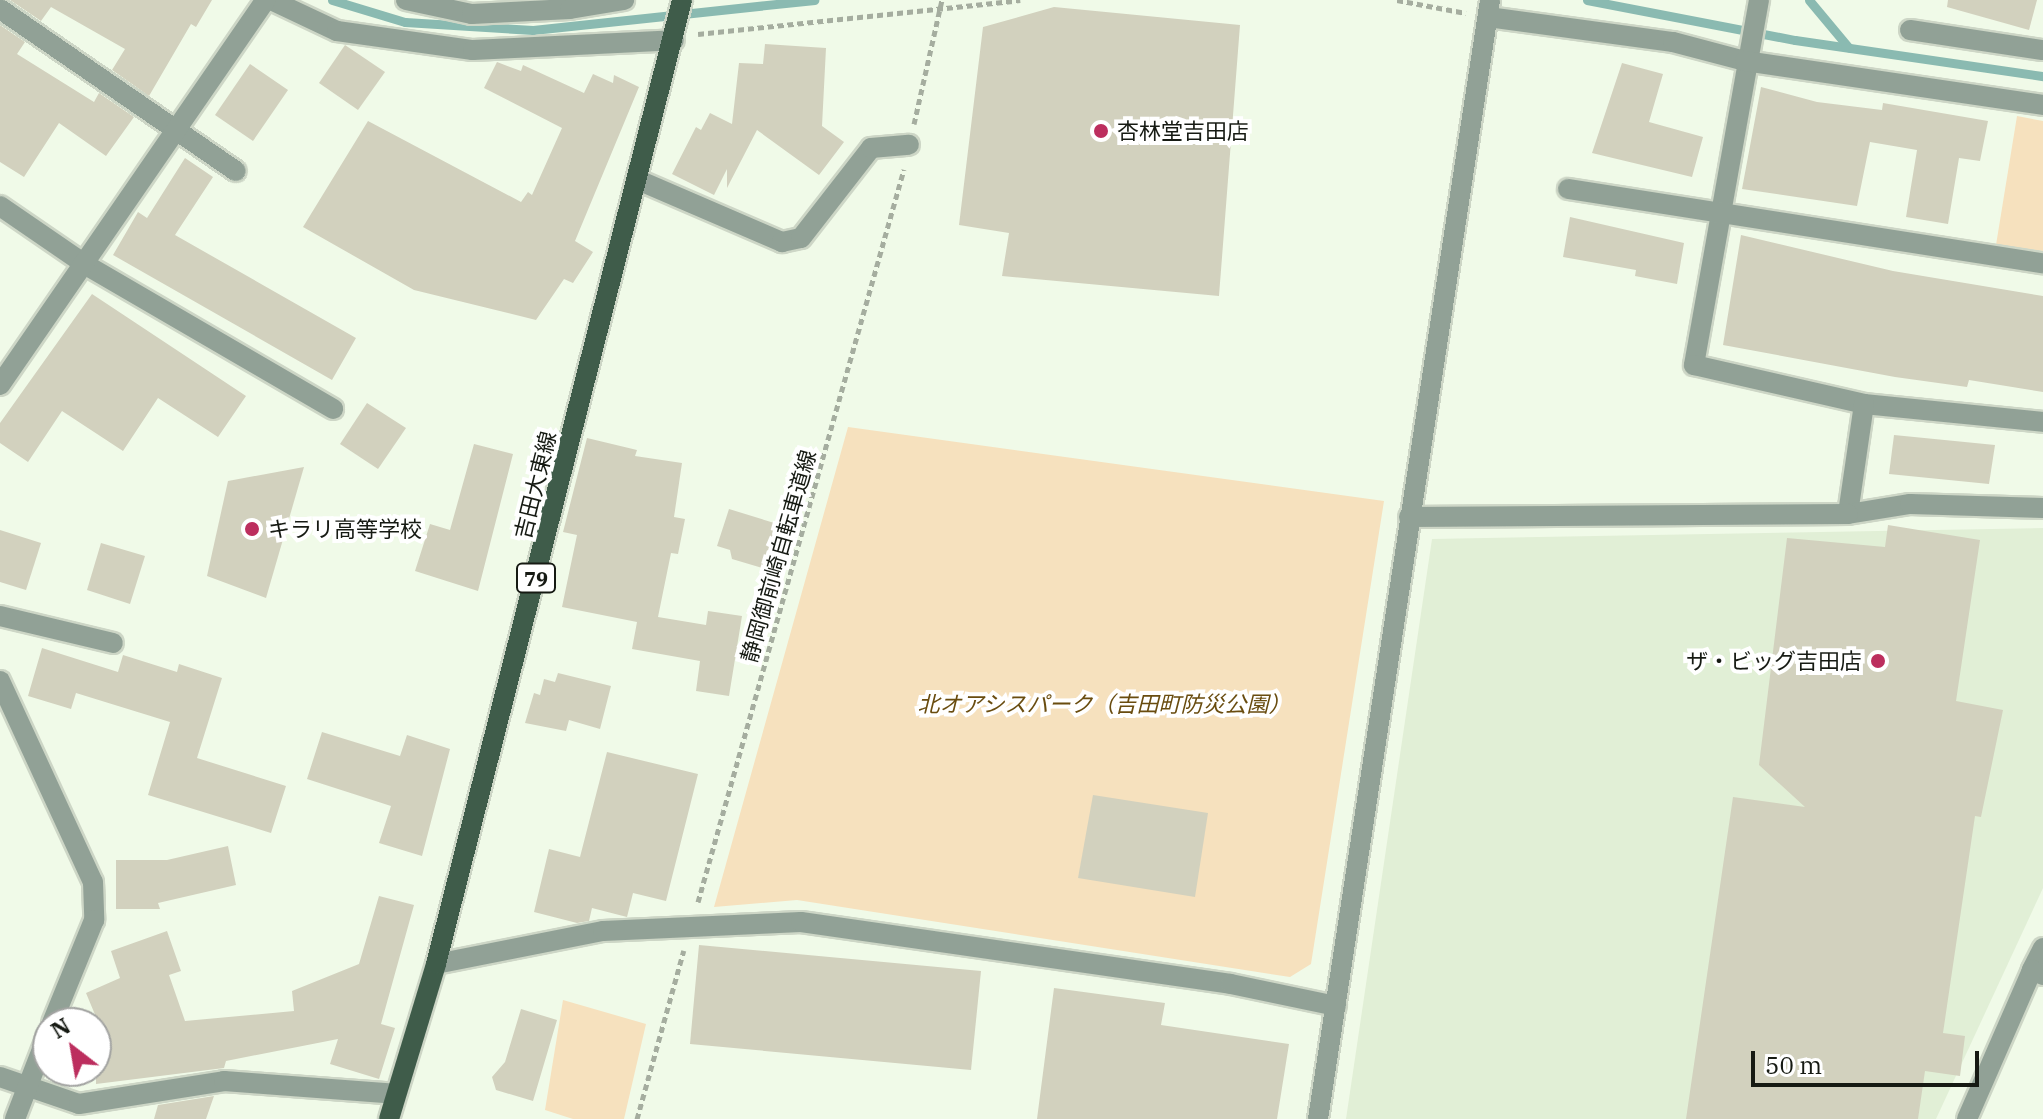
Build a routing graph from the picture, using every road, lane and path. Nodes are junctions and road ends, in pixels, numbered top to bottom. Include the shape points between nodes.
1 (269, 0) edge
2 (406, 0) edge
3 (624, 0) edge
4 (682, 0) edge
5 (942, 0) edge
6 (1020, 0) edge
7 (1397, 0) edge
8 (1758, 6) edge
9 (1489, 8) edge
10 (0, 9) edge
11 (939, 11) junction
12 (1910, 30) dead end
13 (675, 37) junction
14 (2043, 50) edge
15 (1746, 56) junction
16 (2043, 105) edge
17 (175, 131) junction
18 (909, 145) junction
19 (236, 171) dead end
20 (638, 180) junction
21 (1568, 189) dead end
22 (0, 206) edge
23 (1720, 214) junction
24 (2043, 263) edge
25 (86, 265) junction
26 (0, 385) edge
27 (1864, 404) junction
28 (333, 409) dead end
29 (2043, 422) edge
30 (2043, 508) edge
31 (1848, 514) junction
32 (1409, 517) junction
33 (0, 616) edge
34 (113, 643) dead end
35 (0, 681) edge
36 (691, 927) junction
37 (2043, 948) edge
38 (436, 964) junction
39 (2038, 973) edge
40 (1336, 1006) junction
41 (59, 1007) edge
42 (32, 1074) edge
43 (0, 1077) edge
44 (26, 1089) junction
45 (395, 1094) junction
46 (15, 1119) edge
47 (389, 1119) edge
48 (637, 1119) edge
49 (1318, 1119) edge
50 (1967, 1119) edge

1 - 13 street via 337,31 473,50
1 - 17 street
2 - 3 street via 472,14 570,9
4 - 13 main road, 吉田大東線 / 79
5 - 11 path, 静岡御前崎自転車道線
6 - 11 path
7 - 9 path
8 - 15 street
9 - 15 street
9 - 32 street
10 - 17 street
11 - 13 path
11 - 18 path, 静岡御前崎自転車道線
12 - 14 street
13 - 20 main road, 吉田大東線 / 79
15 - 16 street
15 - 23 street
17 - 19 street
17 - 25 street
18 - 20 street via 871,148 801,238 782,242
18 - 36 path, 静岡御前崎自転車道線
20 - 38 main road, 吉田大東線 / 79
21 - 23 street
22 - 25 street
23 - 24 street
23 - 27 street via 1694,365
25 - 26 street
25 - 28 street
27 - 29 street
27 - 31 street
30 - 31 street via 1910,504
31 - 32 street
32 - 40 street
33 - 34 street
35 - 41 street via 93,882 94,920
36 - 38 street via 603,931
36 - 40 street via 801,922 1231,984
36 - 48 path, 静岡御前崎自転車道線
37 - 39 street
38 - 45 main road, 吉田大東線 / 79
39 - 50 street
40 - 49 street
42 - 44 street
43 - 44 street
44 - 45 street via 79,1104 224,1081
44 - 46 street
45 - 47 main road, 吉田大東線 / 79

